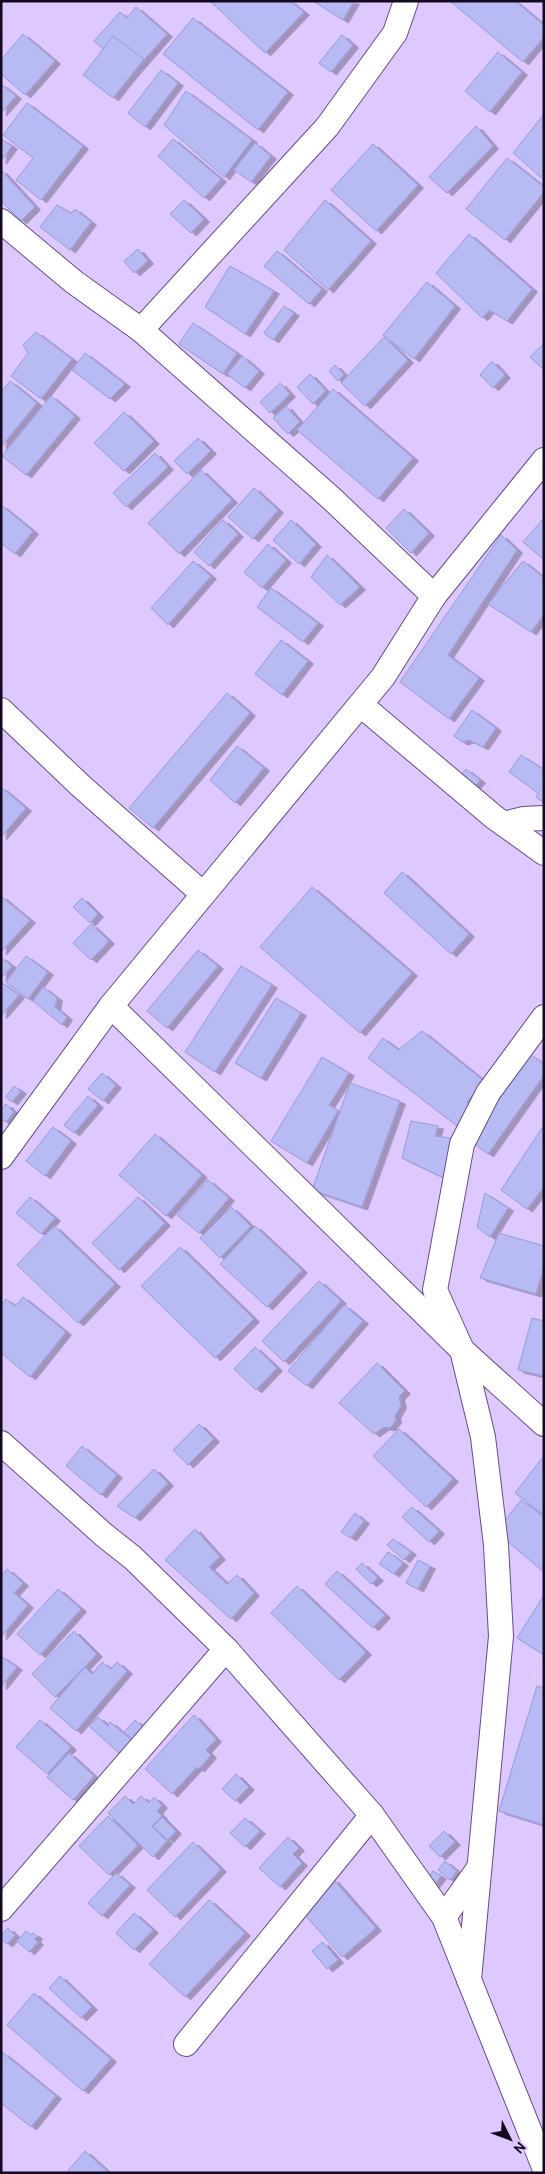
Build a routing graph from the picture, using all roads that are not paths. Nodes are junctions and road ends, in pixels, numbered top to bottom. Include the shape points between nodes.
1 (406, 1) edge
2 (1, 221) edge
3 (141, 330) junction
4 (544, 460) edge
5 (434, 596) junction
6 (361, 705) junction
7 (1, 710) edge
8 (544, 818) edge
9 (504, 824) junction
10 (544, 853) edge
11 (203, 894) junction
12 (111, 1006) junction
13 (544, 1017) edge
14 (1, 1157) edge
15 (462, 1350) junction
16 (544, 1424) edge
17 (1, 1443) edge
18 (226, 1650) junction
19 (372, 1815) junction
20 (480, 1866) junction
21 (1, 1909) edge
22 (444, 1917) junction
23 (469, 1980) junction
24 (186, 2044) dead end
25 (544, 2167) edge

1 - 3 street via 395,33 327,127
2 - 3 street via 74,282
3 - 5 street via 331,498
4 - 5 street
5 - 6 street via 383,677
6 - 9 street
6 - 11 street
7 - 11 street
8 - 9 street
9 - 10 street
11 - 12 street
12 - 14 street
12 - 15 street
13 - 15 street via 488,1093 462,1144 435,1290
15 - 16 street
15 - 20 street via 483,1437 496,1545 500,1636
17 - 18 street via 132,1558
18 - 19 street
18 - 21 street
19 - 22 street
19 - 24 street
20 - 22 street
20 - 23 street
22 - 23 street
23 - 25 street

